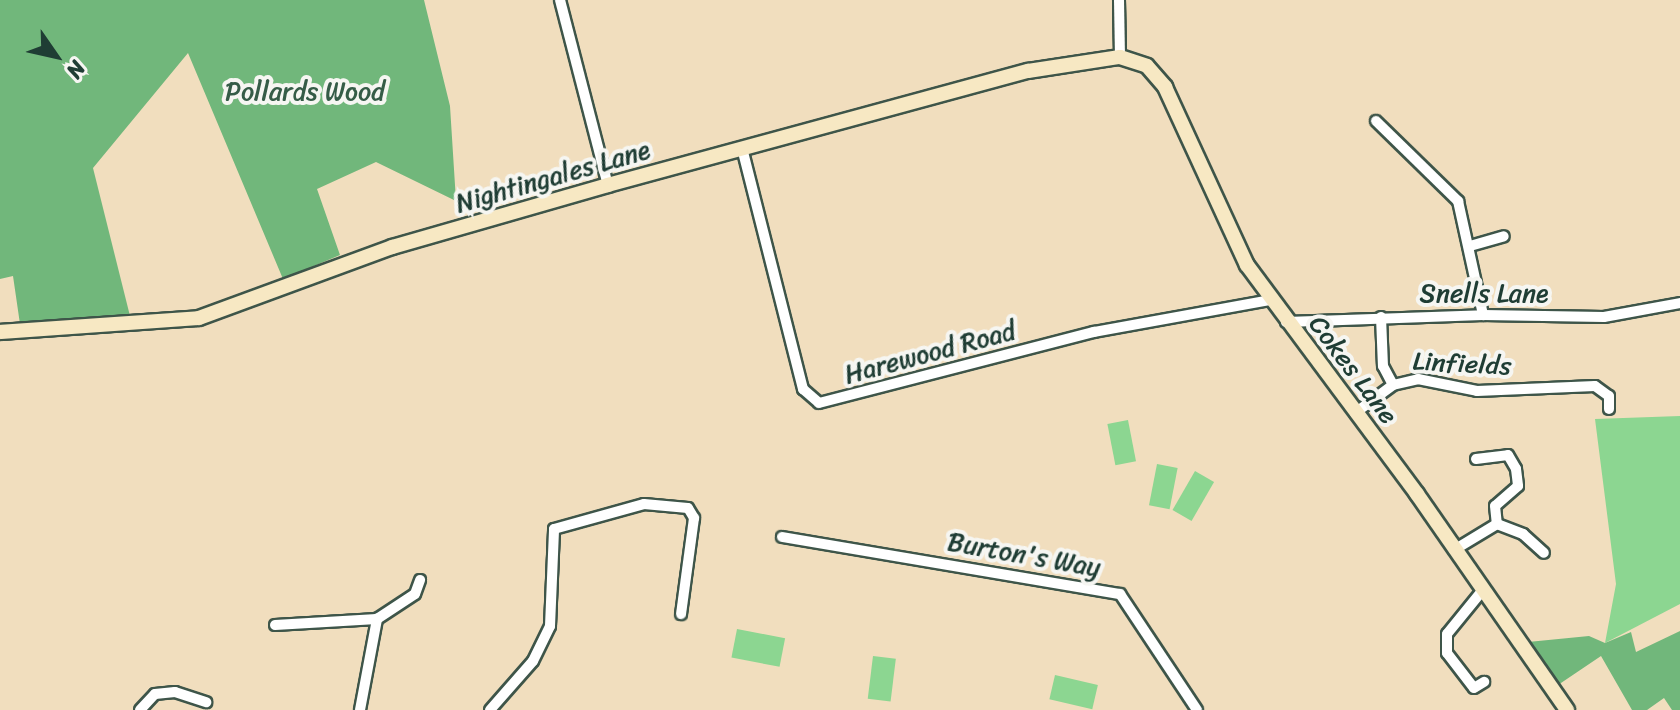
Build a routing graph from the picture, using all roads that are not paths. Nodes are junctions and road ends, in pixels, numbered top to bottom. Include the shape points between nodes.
1 (560, 0) edge
2 (1119, 0) edge
3 (1120, 57) junction
4 (1376, 121) dead end
5 (742, 148) junction
6 (608, 185) junction
7 (1504, 236) dead end
8 (1470, 246) junction
9 (1270, 300) junction
10 (1680, 303) edge
11 (1483, 315) junction
12 (1381, 317) junction
13 (1286, 322) junction
14 (0, 332) edge
15 (1393, 385) junction
16 (1609, 409) dead end
17 (1355, 413) junction
18 (1476, 459) dead end
19 (544, 524) dead end
20 (1497, 524) junction
21 (554, 529) junction
22 (782, 537) dead end
23 (1454, 550) junction
24 (1544, 553) dead end
25 (420, 580) dead end
26 (1482, 591) junction
27 (681, 614) dead end
28 (377, 619) junction
29 (275, 625) dead end
30 (1475, 689) dead end
31 (206, 702) dead end
32 (140, 710) edge
33 (360, 710) edge
34 (490, 710) edge
35 (1197, 710) edge
36 (1567, 710) edge

1 - 6 street
2 - 3 street
3 - 5 main road, Nightingales Lane via 1028,71
3 - 9 main road, Cokes Lane via 1147,66 1165,87 1247,265
4 - 8 street via 1458,201
5 - 6 main road, Nightingales Lane
5 - 9 street, Harewood Road via 803,389 819,403 1094,332
6 - 14 main road, Nightingales Lane via 392,247 199,318
7 - 8 street
8 - 11 street
9 - 13 main road, Cokes Lane
10 - 11 street, Snells Lane via 1604,317
11 - 12 street, Snells Lane
12 - 13 street, Snells Lane
12 - 15 street via 1383,366
13 - 17 main road, Cokes Lane
15 - 16 street, Linfields via 1440,381 1477,391 1595,386 1609,396
15 - 17 street, Linfields
17 - 23 main road, Cokes Lane
18 - 20 street via 1508,455 1516,469 1518,486 1495,506
19 - 21 street
20 - 23 street
20 - 24 street via 1523,534
21 - 27 street via 644,504 688,508 694,518
21 - 34 street via 550,626 533,661
22 - 35 street, Burton's Way via 1120,594
23 - 26 main road, Cokes Lane
25 - 28 street via 415,594
26 - 30 street via 1447,634 1447,653
26 - 36 main road, Cokes Lane
28 - 29 street
28 - 33 street
31 - 32 street via 155,694

